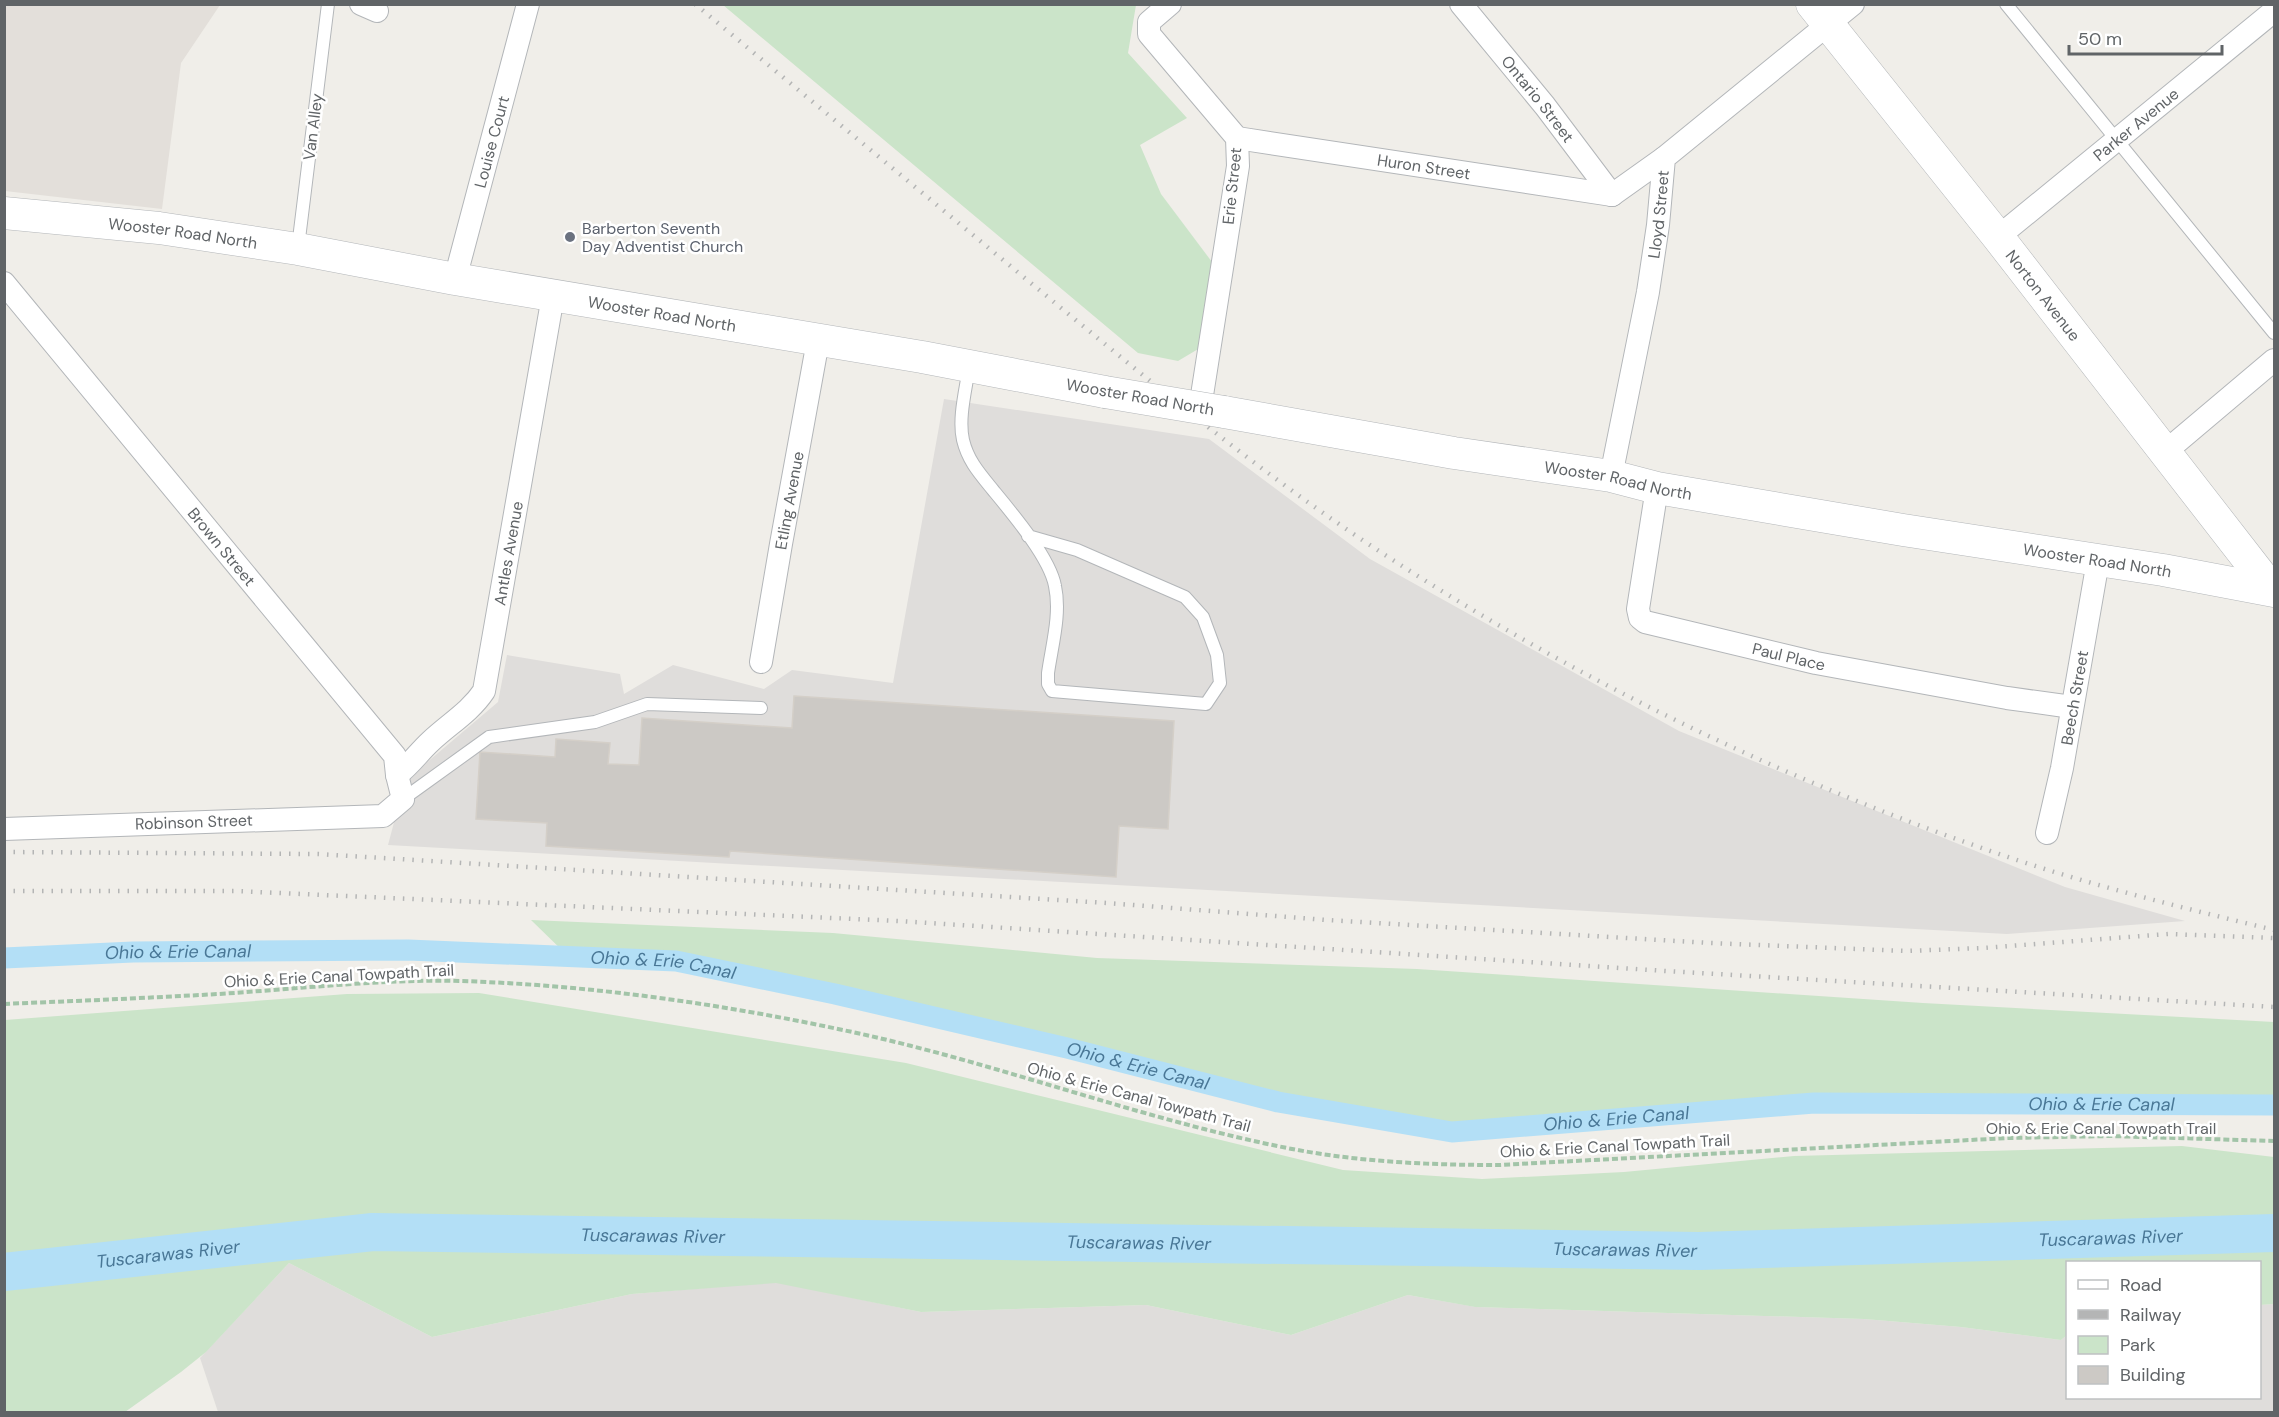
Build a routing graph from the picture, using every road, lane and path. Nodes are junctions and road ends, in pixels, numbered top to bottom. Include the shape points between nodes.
1 (328, 4) edge
2 (528, 4) edge
3 (1170, 4) edge
4 (1461, 4) edge
5 (1853, 4) edge
6 (2006, 4) edge
7 (2274, 11) edge
8 (1820, 15) edge
9 (1237, 138) junction
10 (2116, 139) junction
11 (1664, 158) junction
12 (1612, 195) junction
13 (4, 213) edge
14 (1998, 237) junction
15 (298, 249) junction
16 (455, 279) junction
17 (4, 283) edge
18 (553, 296) junction
19 (2274, 333) edge
20 (818, 341) junction
21 (2274, 360) edge
22 (969, 367) junction
23 (1209, 404) junction
24 (2165, 452) junction
25 (1611, 476) junction
26 (1657, 489) junction
27 (1028, 536) junction
28 (2098, 561) junction
29 (2273, 590) edge
30 (761, 662) dead end
31 (2072, 707) junction
32 (761, 708) dead end
33 (397, 775) junction
34 (403, 799) junction
35 (4, 829) edge
36 (2047, 833) dead end
37 (4, 1004) edge
38 (2274, 1141) edge

1 - 15 lane, Van Alley
2 - 16 street, Louise Court
3 - 9 street, Erie Street via 1149,22 1149,34
4 - 12 street, Ontario Street
5 - 8 street, Lloyd Street
6 - 10 lane
7 - 10 street, Parker Avenue
8 - 11 street, Lloyd Street
8 - 14 main road, Norton Avenue
9 - 12 street, Huron Street
9 - 23 street, Erie Street via 1238,166
10 - 14 street, Parker Avenue
10 - 19 lane
11 - 12 street
11 - 25 street, Lloyd Street via 1648,292
13 - 15 main road, Wooster Road North via 159,228
14 - 24 main road, Norton Avenue
15 - 16 main road, Wooster Road North
16 - 18 main road, Wooster Road North
17 - 33 street, Brown Street via 395,756
18 - 20 main road, Wooster Road North
18 - 33 street, Antles Avenue via 484,691 474,705
20 - 22 main road, Wooster Road North
20 - 30 street, Etling Avenue
21 - 24 street
22 - 23 main road, Wooster Road North, bridge via 1105,392
22 - 27 lane via 962,437 966,454
23 - 25 main road, Wooster Road North via 1454,453
24 - 29 main road, Norton Avenue
25 - 26 main road, Wooster Road North
26 - 28 main road, Wooster Road North
26 - 31 street, Paul Place via 1638,609 1645,622 1816,663
27 - 27 lane via 1055,584 1057,601 1048,673 1052,691 1206,704 1220,683 1217,655 1203,617 1185,597 1077,550
28 - 29 main road, Wooster Road North
28 - 31 street, Beech Street
31 - 36 street, Beech Street
32 - 34 lane via 647,704 595,722 489,737
33 - 34 street, Brown Street
34 - 35 street, Robinson Street via 383,816
37 - 38 path, Ohio & Erie Canal Towpath Trail via 404,982 461,981 585,989 841,1029 1236,1137 1389,1163 1499,1165 2008,1138 2110,1136

